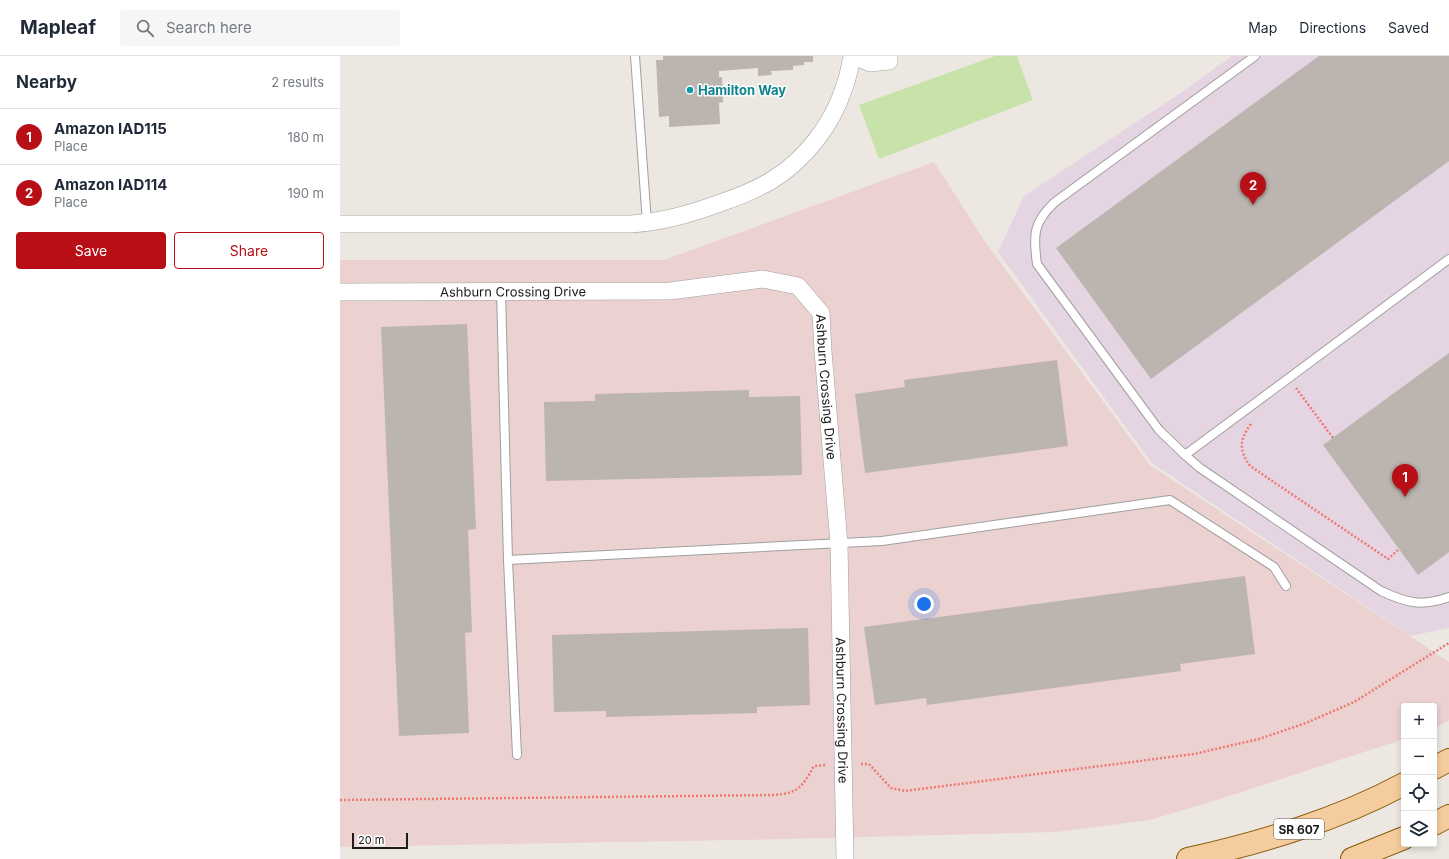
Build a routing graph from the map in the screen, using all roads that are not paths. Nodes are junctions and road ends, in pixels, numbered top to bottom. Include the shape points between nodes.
1 (635, 56) edge
2 (853, 56) edge
3 (889, 56) edge
4 (1254, 56) edge
5 (647, 223) junction
6 (340, 224) edge
7 (1449, 259) edge
8 (340, 292) edge
9 (501, 292) junction
10 (1185, 455) junction
11 (839, 544) junction
12 (508, 560) junction
13 (1286, 586) dead end
14 (1449, 597) edge
15 (518, 755) dead end
16 (1449, 760) edge
17 (1437, 766) edge
18 (1401, 785) edge
19 (1449, 816) edge
20 (1437, 822) edge
21 (1401, 839) edge
22 (846, 859) edge
23 (1188, 859) edge
24 (1352, 859) edge

1 - 5 lane
2 - 3 street via 870,63 889,61
2 - 5 street via 834,112 820,135 773,180 750,192 688,215
4 - 10 lane via 1055,202 1043,213 1036,230 1034,244 1037,264 1159,430
5 - 6 street
7 - 10 lane
8 - 9 street, Ashburn Crossing Drive
9 - 11 street, Ashburn Crossing Drive via 670,291 763,279 798,286 821,313
9 - 12 lane
10 - 14 lane via 1200,468 1381,591 1402,600 1432,603
11 - 12 lane
11 - 13 lane via 882,541 1170,500 1274,567
11 - 22 street, Ashburn Crossing Drive
12 - 15 lane
16 - 17 main road
18 - 23 main road, SR 607 via 1344,812 1282,835
19 - 20 main road
21 - 24 main road

